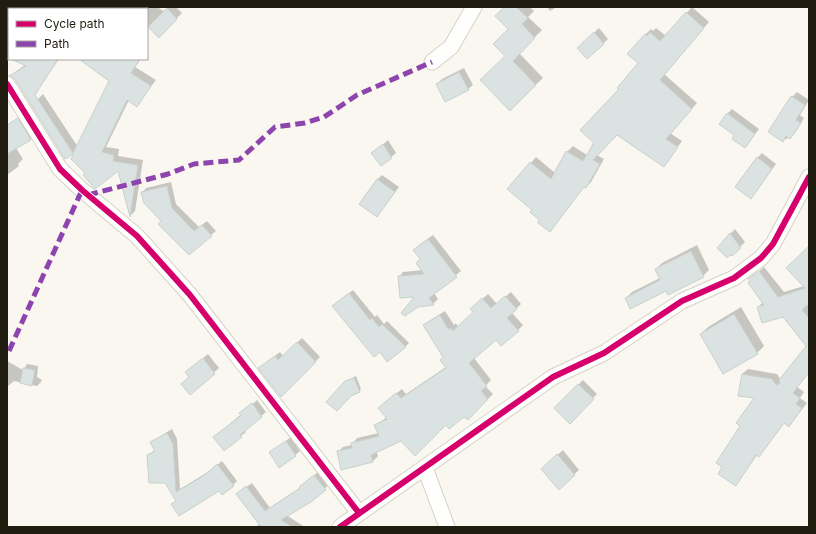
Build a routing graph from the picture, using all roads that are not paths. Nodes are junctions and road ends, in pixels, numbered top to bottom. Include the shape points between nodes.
1 (474, 7) edge
2 (432, 62) dead end
3 (7, 84) edge
4 (809, 177) edge
5 (425, 468) junction
6 (359, 513) junction
7 (340, 527) edge
8 (447, 527) edge

1 - 2 street via 451,47
3 - 6 street via 60,169 137,236 190,296
4 - 5 street via 773,244 761,258 734,278 682,300 604,353 553,377
5 - 6 street
5 - 8 street
6 - 7 street

